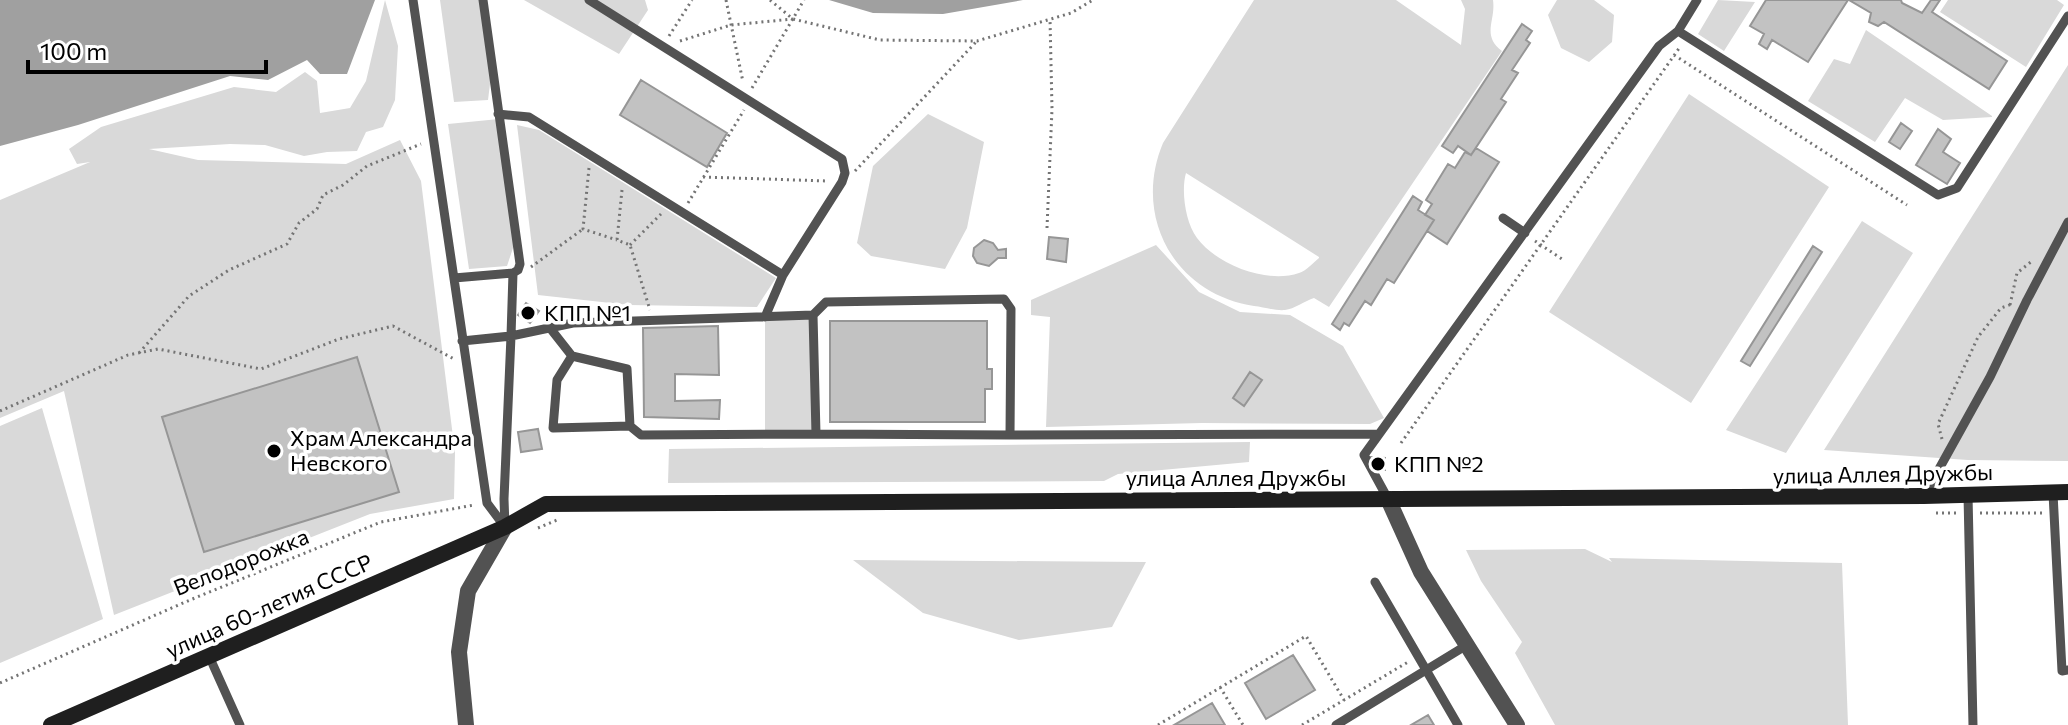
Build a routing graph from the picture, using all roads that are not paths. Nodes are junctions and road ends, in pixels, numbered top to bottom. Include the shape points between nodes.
1 (413, 0) edge
2 (483, 0) edge
3 (589, 0) edge
4 (1697, 0) edge
5 (2068, 16) edge
6 (1682, 34) junction
7 (498, 114) junction
8 (1503, 218) dead end
9 (2068, 222) edge
10 (1525, 233) junction
11 (513, 273) junction
12 (783, 275) junction
13 (454, 278) junction
14 (813, 315) junction
15 (765, 317) junction
16 (550, 328) junction
17 (511, 336) junction
18 (462, 341) junction
19 (572, 356) junction
20 (630, 426) junction
21 (816, 434) junction
22 (1379, 434) junction
23 (1010, 435) junction
24 (2060, 493) edge
25 (1968, 495) junction
26 (1924, 496) junction
27 (1388, 499) junction
28 (505, 527) junction
29 (2055, 559) junction
30 (2068, 559) edge
31 (1375, 582) dead end
32 (1467, 645) junction
33 (209, 656) junction
34 (2068, 670) edge
35 (1426, 671) junction
36 (1511, 720) edge
37 (51, 725) edge
38 (240, 725) edge
39 (466, 725) edge
40 (1336, 725) edge
41 (1458, 725) edge
42 (1973, 725) edge

1 - 13 lane
2 - 7 lane
3 - 12 lane via 842,159 842,182
4 - 6 lane
5 - 6 lane via 1957,188 1938,195
6 - 10 lane via 1659,46
7 - 11 lane via 520,264
7 - 12 lane via 529,117
8 - 10 lane
9 - 26 lane
10 - 22 lane
11 - 13 lane
11 - 17 lane
12 - 15 lane
13 - 18 lane
14 - 15 lane
14 - 21 lane
14 - 23 lane via 826,302 1004,299 1011,309
15 - 16 lane
16 - 17 lane
16 - 19 lane
17 - 18 lane
17 - 28 lane
18 - 28 lane via 487,503
19 - 20 lane via 627,369
19 - 20 lane via 557,380 553,428
20 - 21 lane via 641,435
21 - 23 lane
22 - 23 lane
22 - 27 lane via 1364,455
24 - 25 main road, улица Аллея Дружбы
24 - 29 lane via 2054,513
25 - 26 main road, улица Аллея Дружбы
25 - 42 lane
26 - 27 main road, улица Аллея Дружбы
27 - 28 main road, улица Аллея Дружбы via 546,504
27 - 32 street via 1421,572
28 - 33 main road, улица 60-летия СССР
28 - 39 street via 468,591 459,652
29 - 30 lane
29 - 34 lane via 2062,671
31 - 35 lane
32 - 35 lane
32 - 36 street
33 - 37 main road, улица 60-летия СССР
33 - 38 lane
35 - 40 lane
35 - 41 lane

